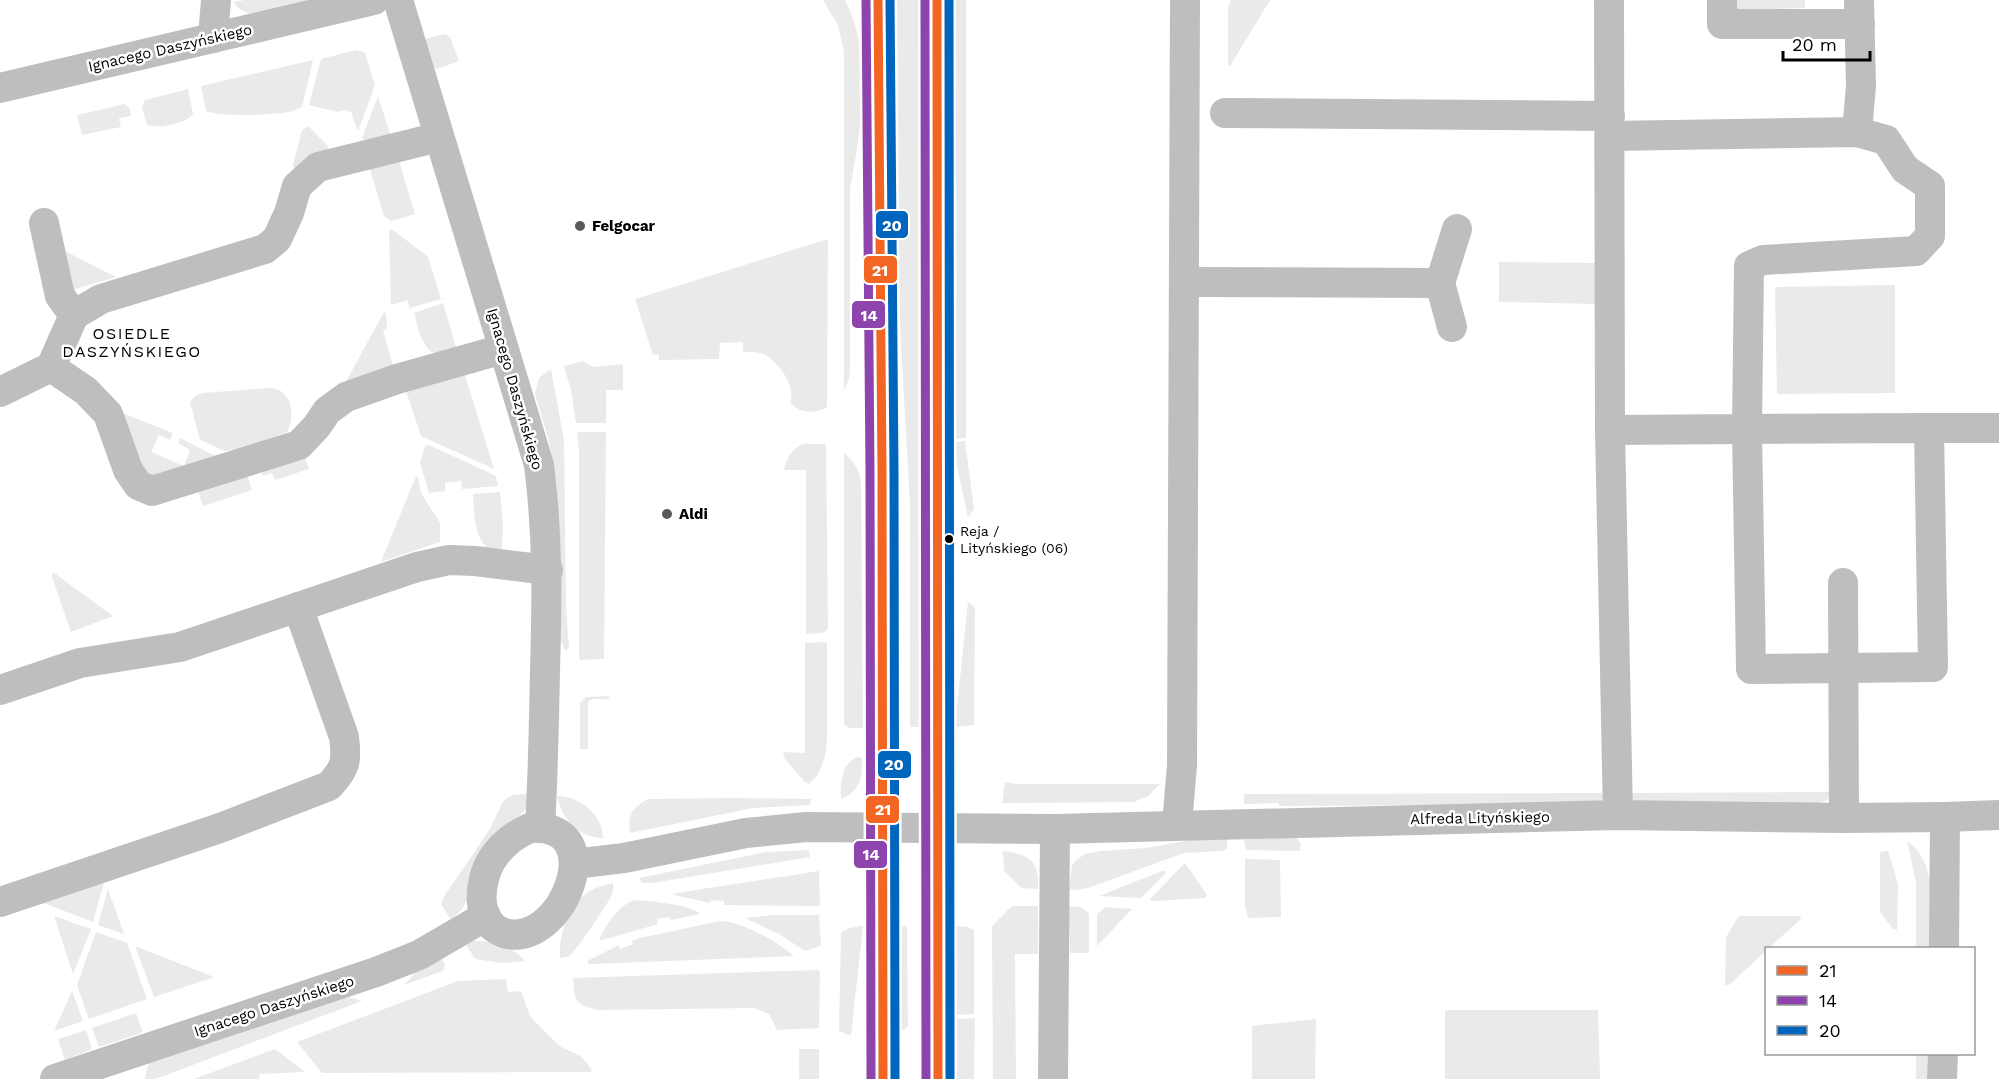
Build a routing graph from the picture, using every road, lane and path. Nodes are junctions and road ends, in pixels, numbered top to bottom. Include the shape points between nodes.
1 (216, 0) edge
2 (375, 0) edge
3 (398, 0) edge
4 (858, 0) edge
5 (878, 0) edge
6 (937, 0) edge
7 (1185, 0) edge
8 (1609, 0) edge
9 (1722, 0) edge
10 (1859, 12) edge
11 (878, 33) junction
12 (213, 38) junction
13 (0, 88) edge
14 (1225, 113) dead end
15 (1610, 126) junction
16 (1857, 132) junction
17 (439, 137) junction
18 (44, 223) dead end
19 (1457, 229) dead end
20 (1184, 282) junction
21 (1440, 283) junction
22 (74, 315) junction
23 (1452, 327) dead end
24 (503, 349) junction
25 (51, 367) junction
26 (0, 392) edge
27 (1929, 428) junction
28 (1999, 428) edge
29 (1747, 429) junction
30 (1610, 430) junction
31 (548, 570) junction
32 (1843, 583) dead end
33 (298, 607) junction
34 (1843, 668) junction
35 (0, 690) edge
36 (1618, 815) junction
37 (1999, 815) edge
38 (1945, 817) junction
39 (1844, 818) junction
40 (1177, 825) junction
41 (884, 827) junction
42 (540, 828) junction
43 (936, 828) junction
44 (1055, 829) junction
45 (574, 864) junction
46 (0, 902) edge
47 (486, 916) junction
48 (1944, 947) edge
49 (1943, 1055) edge
50 (55, 1079) edge
51 (884, 1079) edge
52 (938, 1079) edge
53 (1053, 1079) edge
54 (1942, 1079) edge

1 - 12 street
2 - 12 street, Ignacego Daszyńskiego
3 - 17 street, Ignacego Daszyńskiego
4 - 11 street
5 - 11 street
6 - 43 street
7 - 20 street
8 - 15 street
9 - 10 street via 1722,24
10 - 16 street via 1861,86
11 - 41 street
12 - 13 street, Ignacego Daszyńskiego
14 - 15 street
15 - 16 street
15 - 30 street
16 - 29 street via 1886,140 1905,169 1930,186 1930,236 1916,251 1763,260 1749,266
17 - 22 street via 318,167 297,186 277,239 265,249 101,299
17 - 24 street, Ignacego Daszyńskiego
18 - 22 street via 60,296
19 - 21 street
20 - 21 street
20 - 40 street via 1182,755
21 - 23 street
22 - 25 street
24 - 25 street via 346,397 327,411 299,445 152,491 138,485 128,470 108,414
24 - 31 street, Ignacego Daszyńskiego via 539,465
25 - 26 street
27 - 28 street
27 - 29 street
27 - 34 street via 1934,667
29 - 30 street
29 - 34 street via 1751,669
30 - 36 street
31 - 33 street via 449,560
31 - 42 street, Ignacego Daszyńskiego
32 - 34 street
33 - 35 street via 176,649 80,663
33 - 46 street via 344,737 347,759 340,775 329,786 220,828
34 - 39 street
36 - 39 street, Alfreda Lityńskiego
36 - 40 street, Alfreda Lityńskiego
37 - 38 street, Alfreda Lityńskiego
38 - 39 street, Alfreda Lityńskiego
38 - 48 street
40 - 44 street, Alfreda Lityńskiego
41 - 43 street, Alfreda Lityńskiego
41 - 45 street, Alfreda Lityńskiego via 806,827 746,833
41 - 51 street
42 - 45 street via 564,839
42 - 47 street via 530,828 510,840 492,860 483,882
43 - 44 street, Alfreda Lityńskiego
43 - 52 street
44 - 53 street
45 - 47 street via 564,900 533,929 502,932
47 - 50 street, Ignacego Daszyńskiego via 418,955 375,972
49 - 54 street

